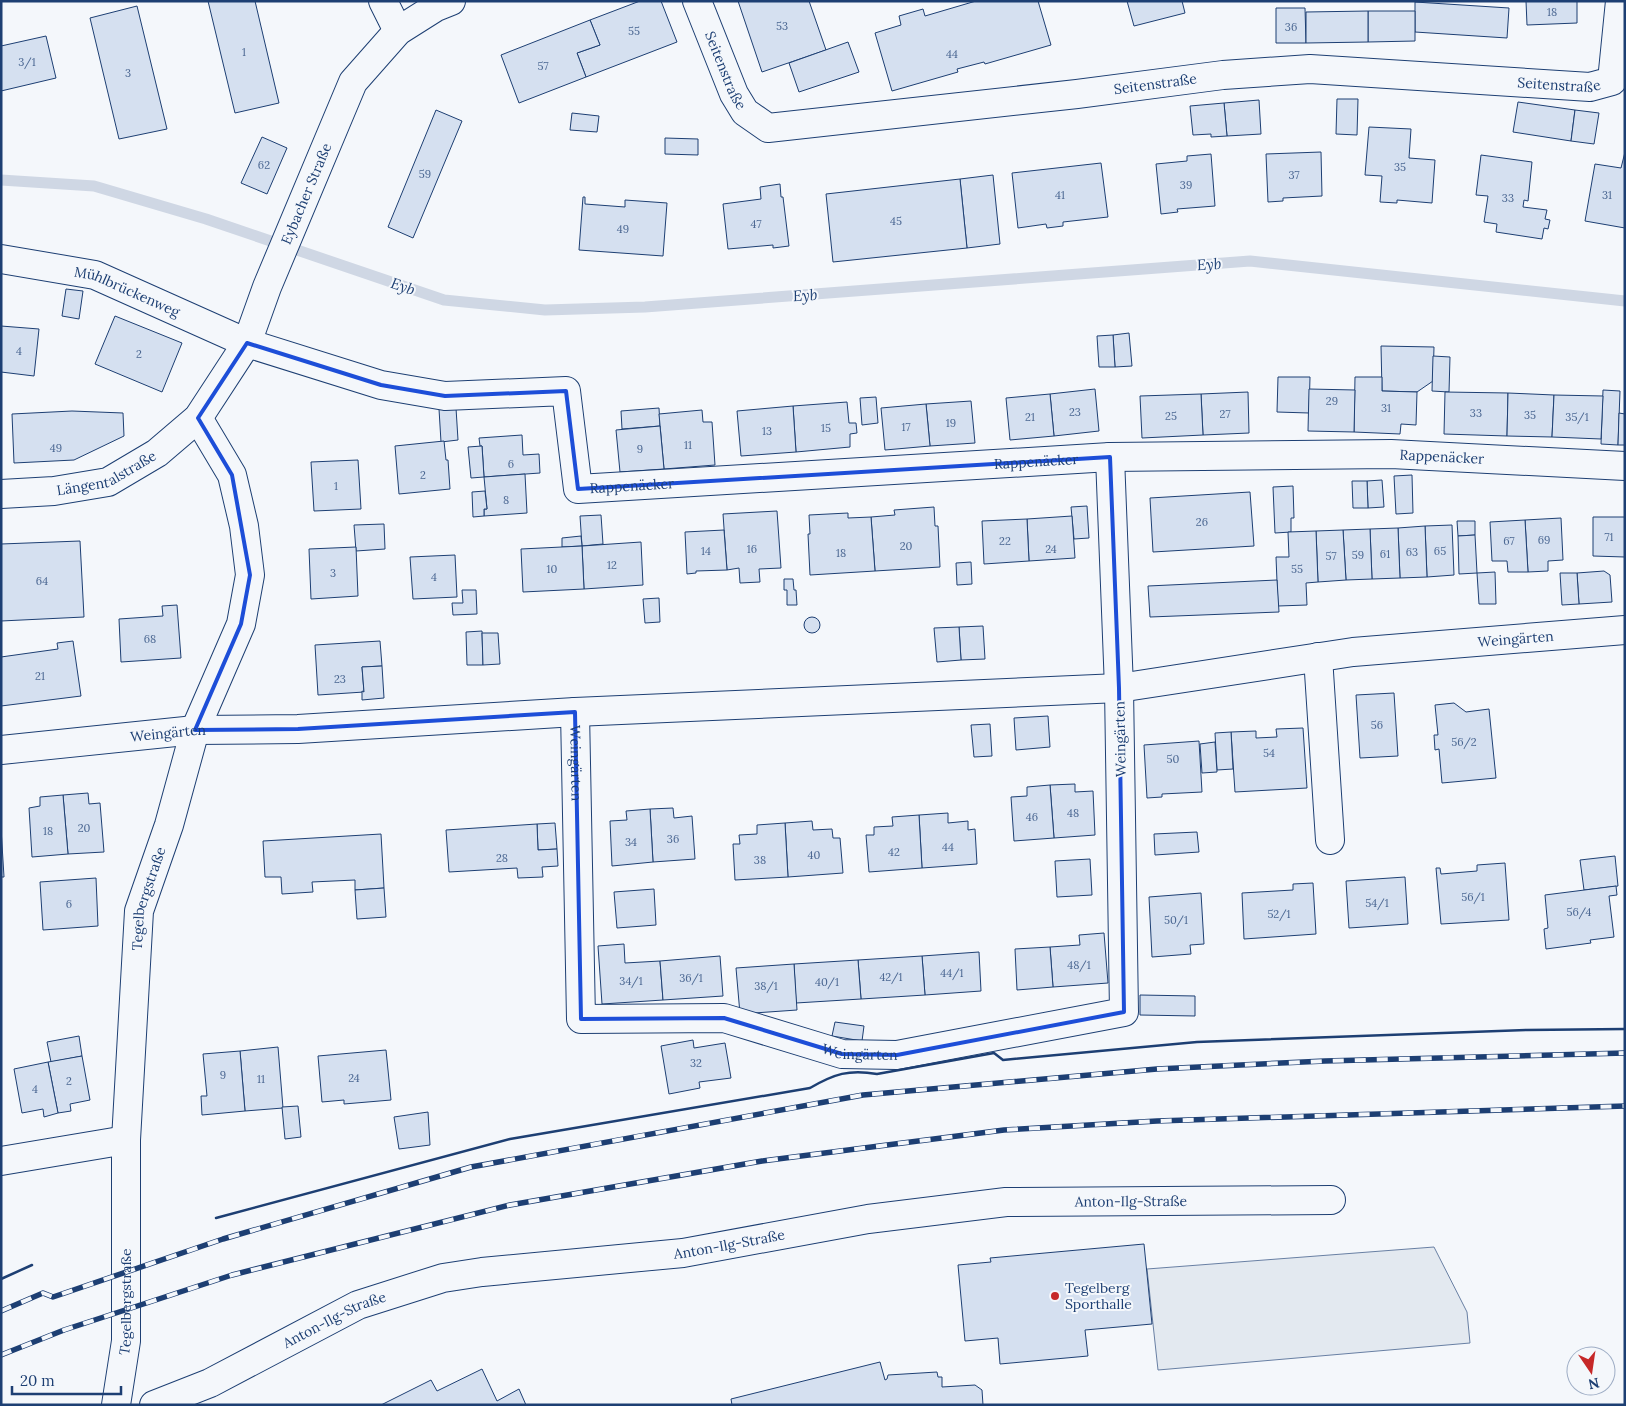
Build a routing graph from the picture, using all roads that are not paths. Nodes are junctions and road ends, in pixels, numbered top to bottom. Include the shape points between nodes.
1 (383, 1) edge
2 (452, 1) edge
3 (697, 1) edge
4 (1620, 1) edge
5 (398, 31) junction
6 (1, 259) edge
7 (247, 343) junction
8 (198, 418) junction
9 (1110, 457) junction
10 (1625, 466) edge
11 (1, 494) edge
12 (1625, 630) edge
13 (1318, 657) junction
14 (1119, 688) junction
15 (575, 712) junction
16 (195, 730) junction
17 (1, 750) edge
18 (1330, 840) dead end
19 (126, 1140) junction
20 (1, 1161) edge
21 (1331, 1200) dead end
22 (116, 1405) edge
23 (154, 1405) edge

1 - 5 street
2 - 5 street, Eybacher Straße via 436,7
3 - 4 street, Seitenstraße via 744,112 768,128 1224,75 1310,69 1590,88 1612,80
5 - 7 street, Eybacher Straße via 353,82
6 - 7 street, Mühlbrückenweg via 95,275
7 - 8 street, Eybacher Straße
7 - 9 street, Rappenäcker via 381,385 445,396 566,390 578,489
8 - 11 street, Längentalstraße via 157,453 108,482 54,491
8 - 16 street, Tegelbergstraße via 232,474 244,526 250,575 241,624
9 - 10 street, Rappenäcker via 1391,454
9 - 14 street
12 - 13 street, Weingärten
13 - 14 street, Weingärten
13 - 18 street
14 - 15 street, Weingärten
14 - 15 street, Weingärten via 1124,1012 897,1055 842,1054 724,1018 581,1018
15 - 16 street, Weingärten via 298,729
16 - 17 street, Weingärten
16 - 19 street, Tegelbergstraße via 139,911
19 - 20 street
19 - 22 street, Tegelbergstraße via 126,1341
21 - 23 street, Anton-Ilg-Straße via 1006,1202 868,1219 683,1253 443,1278 358,1305 210,1383

